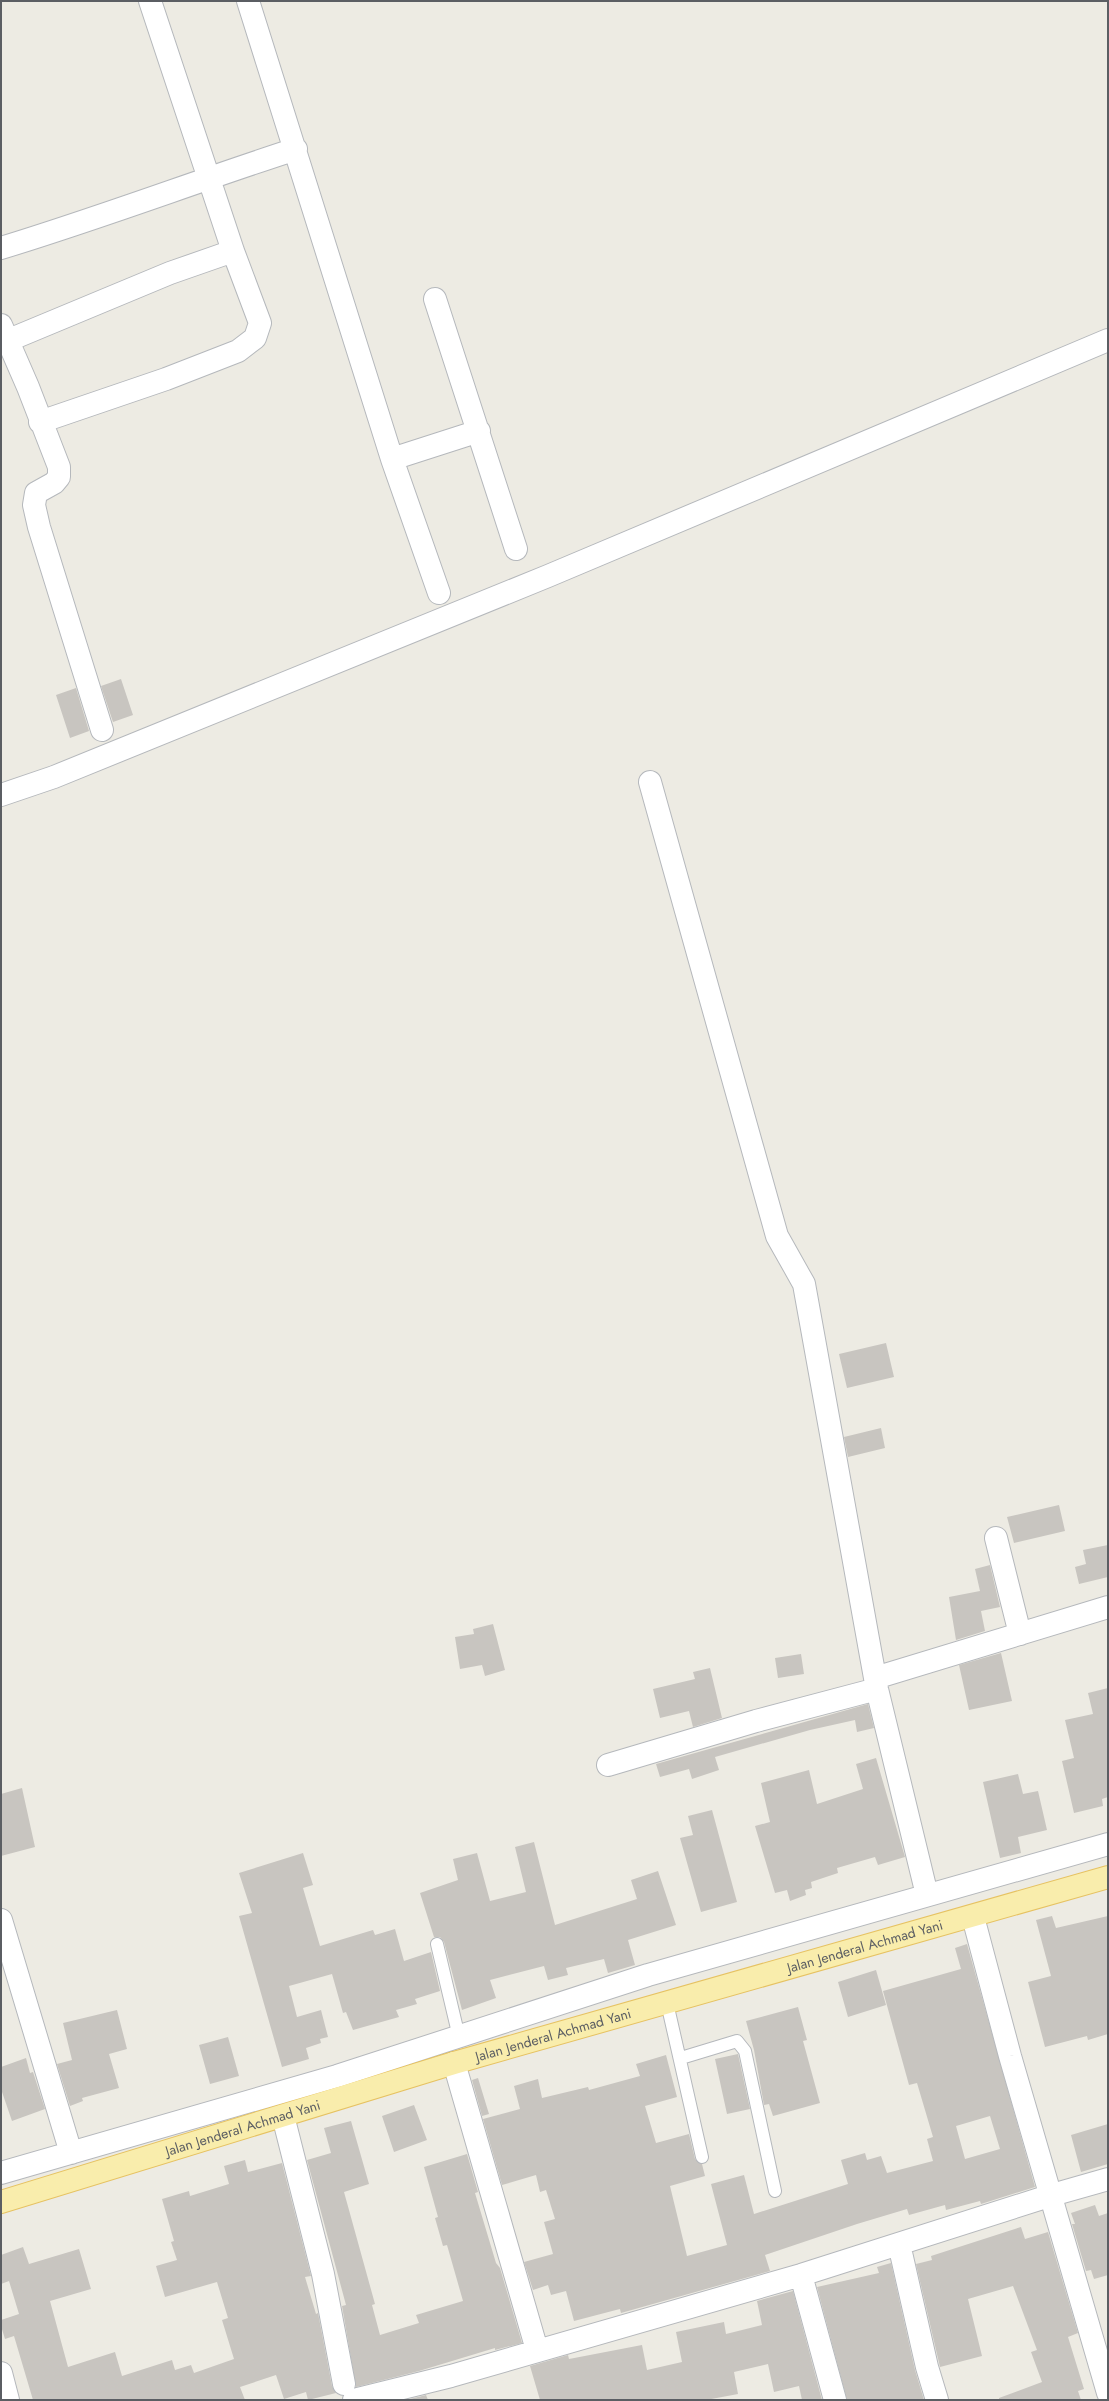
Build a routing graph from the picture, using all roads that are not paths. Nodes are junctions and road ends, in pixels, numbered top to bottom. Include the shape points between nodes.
1 (150, 1) edge
2 (248, 1) edge
3 (296, 149) junction
4 (209, 177) junction
5 (1, 248) edge
6 (234, 251) junction
7 (435, 299) dead end
8 (5, 333) edge
9 (1108, 340) edge
10 (40, 422) junction
11 (479, 431) junction
12 (392, 459) junction
13 (516, 549) dead end
14 (439, 593) dead end
15 (102, 730) dead end
16 (650, 782) dead end
17 (1, 796) edge
18 (996, 1538) dead end
19 (1108, 1606) edge
20 (1020, 1634) junction
21 (876, 1683) junction
22 (608, 1765) dead end
23 (1108, 1844) edge
24 (1108, 1877) edge
25 (928, 1896) junction
26 (973, 1917) junction
27 (1, 1920) edge
28 (437, 1944) dead end
29 (6, 1958) edge
30 (667, 2003) junction
31 (459, 2037) junction
32 (681, 2058) junction
33 (454, 2063) junction
34 (283, 2116) junction
35 (71, 2153) junction
36 (702, 2157) dead end
37 (1, 2173) edge
38 (1108, 2179) edge
39 (775, 2191) dead end
40 (1052, 2195) junction
41 (1, 2202) edge
42 (899, 2244) junction
43 (801, 2276) junction
44 (537, 2350) junction
45 (1, 2373) edge
46 (349, 2392) edge
47 (1108, 2393) edge
48 (8, 2400) edge
49 (835, 2400) edge
50 (937, 2400) edge

1 - 4 street
2 - 3 street
3 - 4 street
3 - 12 street
4 - 5 street
4 - 6 street
6 - 8 street
6 - 10 street via 260,323 255,338 238,351 166,379
7 - 11 street
8 - 10 street
9 - 17 street via 548,576 54,777
10 - 15 street via 59,467 59,477 54,483 36,493 34,505 38,527
11 - 12 street
11 - 13 street
12 - 14 street
16 - 21 street via 777,1236 804,1284
18 - 20 street
19 - 20 street
20 - 21 street
21 - 22 street
21 - 25 street
23 - 25 street
24 - 26 main road, Jalan Jenderal Achmad Yani
25 - 31 street via 648,1975
26 - 30 main road, Jalan Jenderal Achmad Yani
26 - 40 street via 1010,2056
27 - 29 street
28 - 31 lane
29 - 35 street
30 - 32 lane
30 - 33 main road, Jalan Jenderal Achmad Yani
31 - 35 street via 337,2076
32 - 36 lane
32 - 39 lane via 737,2041 741,2044 745,2051
33 - 34 main road, Jalan Jenderal Achmad Yani
33 - 44 street
34 - 41 main road, Jalan Jenderal Achmad Yani
34 - 46 street via 323,2274
35 - 37 street
38 - 40 street
40 - 42 street
40 - 47 street
42 - 43 street
42 - 50 street
43 - 44 street
43 - 49 street
44 - 46 street via 451,2376
45 - 48 street

